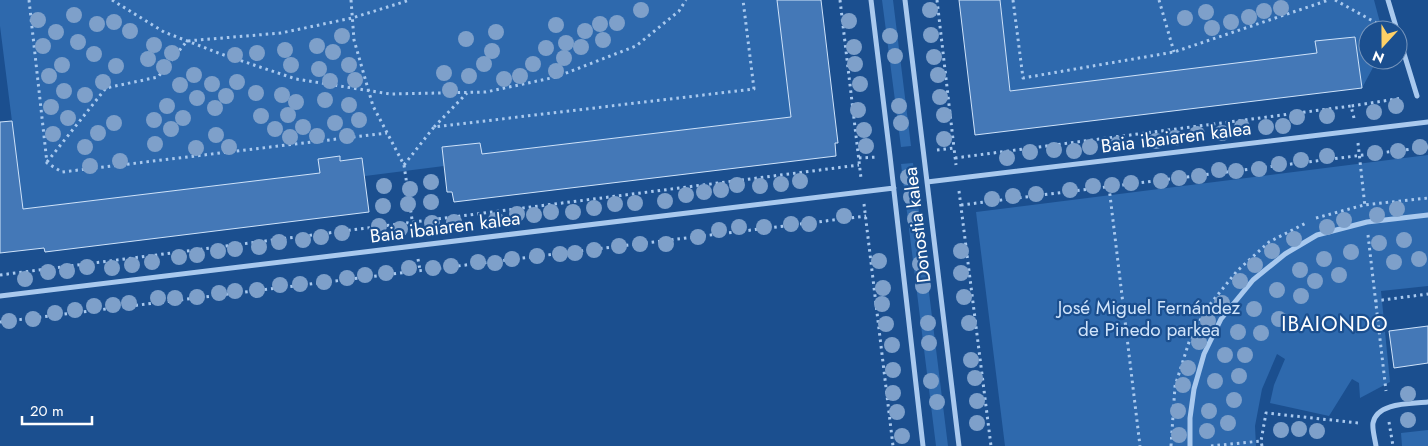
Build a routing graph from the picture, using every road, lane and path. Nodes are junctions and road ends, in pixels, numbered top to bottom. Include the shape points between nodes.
1 (29, 0) edge
2 (112, 0) edge
3 (351, 0) edge
4 (410, 0) edge
5 (686, 0) edge
6 (743, 0) edge
7 (840, 0) edge
8 (871, 0) edge
9 (905, 0) edge
10 (937, 0) edge
11 (1013, 0) edge
12 (1159, 0) edge
13 (1329, 0) edge
14 (1335, 0) edge
15 (1388, 0) edge
16 (352, 18) junction
17 (1370, 20) edge
18 (1394, 20) edge
19 (187, 41) junction
20 (1174, 52) junction
21 (1408, 67) edge
22 (369, 90) junction
23 (468, 92) junction
24 (1417, 96) dead end
25 (1351, 106) dead end
26 (1428, 122) edge
27 (434, 127) junction
28 (387, 133) junction
29 (1428, 147) edge
30 (954, 148) junction
31 (923, 152) junction
32 (890, 156) junction
33 (859, 158) junction
34 (955, 158) junction
35 (46, 163) junction
36 (1361, 163) dead end
37 (404, 165) junction
38 (859, 165) junction
39 (958, 178) junction
40 (927, 182) junction
41 (1109, 187) junction
42 (894, 188) junction
43 (863, 192) junction
44 (961, 205) junction
45 (1428, 215) edge
46 (866, 216) junction
47 (412, 222) junction
48 (1367, 222) junction
49 (415, 246) junction
50 (420, 270) junction
51 (0, 275) edge
52 (1428, 294) edge
53 (0, 296) edge
54 (1375, 301) junction
55 (0, 322) edge
56 (1386, 391) dead end
57 (1428, 402) edge
58 (1389, 422) dead end
59 (1360, 423) dead end
60 (1261, 441) junction
61 (893, 446) edge
62 (923, 446) edge
63 (959, 446) edge
64 (991, 446) edge
65 (1140, 446) edge
66 (1190, 446) edge
67 (1212, 446) edge
68 (1262, 446) edge
69 (1376, 446) edge
70 (1393, 446) edge

1 - 35 path
2 - 19 path via 164,32
3 - 16 path
4 - 16 path
5 - 23 path via 679,11 636,46 556,77 486,92
6 - 27 path via 754,89
7 - 33 path
8 - 32 street, Donostia kalea
9 - 31 street, Donostia kalea
10 - 30 path
11 - 20 path via 1023,78
12 - 20 path
13 - 20 path
14 - 17 path
15 - 18 street
16 - 19 path via 281,33
16 - 22 path via 354,40
19 - 22 path via 296,79
19 - 35 path via 158,77 106,88
21 - 24 street
22 - 23 path via 390,94
22 - 28 path
23 - 27 path
25 - 34 path
26 - 39 street, Baia ibaiaren kalea
27 - 37 path
28 - 35 path via 62,172
28 - 37 path
29 - 41 path
30 - 31 path
30 - 34 path
31 - 40 street, Donostia kalea
32 - 33 path
32 - 42 street, Donostia kalea
33 - 38 path
34 - 39 path
36 - 48 path
37 - 47 path
38 - 43 path
38 - 47 path
39 - 40 street, Baia ibaiaren kalea
39 - 44 path
40 - 63 street, Donostia kalea
41 - 44 path
41 - 65 path
42 - 43 street, Baia ibaiaren kalea
42 - 62 street, Donostia kalea
43 - 46 path
43 - 49 street, Baia ibaiaren kalea
44 - 64 path
45 - 48 street
46 - 50 path
46 - 61 path
47 - 49 path
47 - 51 path
48 - 54 path
48 - 66 street via 1317,235 1286,254 1253,280 1221,319 1204,354 1194,389
49 - 50 path
49 - 53 street, Baia ibaiaren kalea
50 - 55 path
52 - 54 path
54 - 56 path
57 - 69 street via 1388,406 1378,412 1373,423
58 - 70 path
59 - 60 path via 1266,413
60 - 67 path
60 - 68 path

